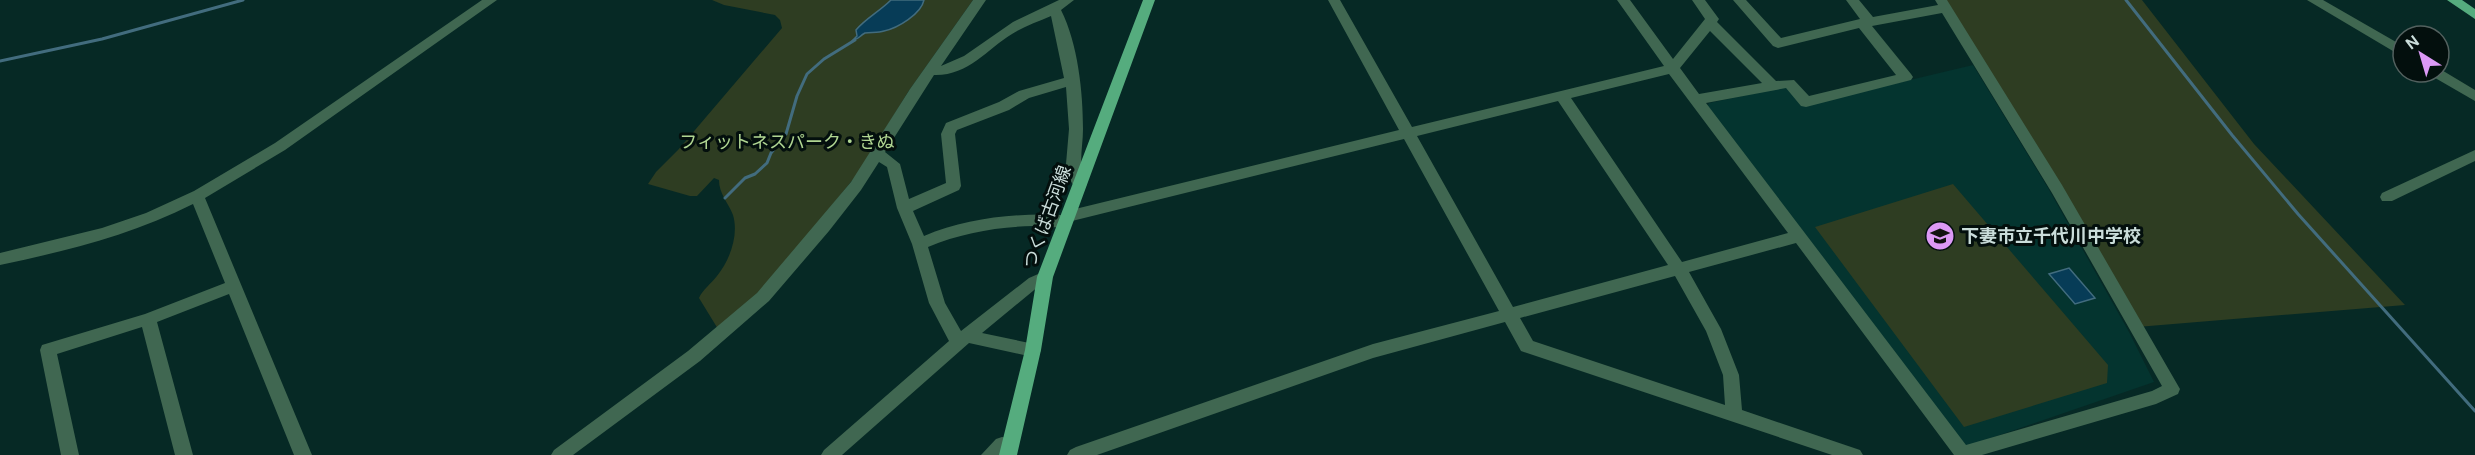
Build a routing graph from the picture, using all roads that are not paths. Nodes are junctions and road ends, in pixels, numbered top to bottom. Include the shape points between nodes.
1 (491, 0) edge
2 (980, 0) edge
3 (1068, 0) edge
4 (1149, 0) edge
5 (1334, 0) edge
6 (1623, 0) edge
7 (1698, 0) edge
8 (1738, 0) edge
9 (1852, 0) edge
10 (2313, 0) edge
11 (2452, 0) edge
12 (1943, 4) edge
13 (1054, 9) junction
14 (2475, 15) edge
15 (1865, 22) junction
16 (1710, 23) junction
17 (2391, 45) edge
18 (1673, 68) junction
19 (930, 70) junction
20 (1071, 81) junction
21 (2451, 82) edge
22 (1773, 86) junction
23 (1562, 96) junction
24 (2475, 96) edge
25 (1696, 100) junction
26 (1407, 133) junction
27 (877, 154) junction
28 (2475, 155) edge
29 (1080, 184) junction
30 (197, 196) junction
31 (2386, 197) dead end
32 (904, 208) junction
33 (1066, 219) junction
34 (1800, 236) junction
35 (920, 244) junction
36 (0, 259) edge
37 (1679, 269) junction
38 (1045, 277) junction
39 (233, 286) junction
40 (1508, 315) junction
41 (148, 319) junction
42 (962, 339) junction
43 (1033, 350) junction
44 (1734, 416) junction
45 (1009, 450) edge
46 (1963, 454) edge
47 (70, 455) edge
48 (184, 455) edge
49 (303, 455) edge
50 (560, 455) edge
51 (830, 455) edge
52 (990, 455) edge
53 (1077, 455) edge
54 (1854, 455) edge

1 - 30 street via 273,150
2 - 19 street
3 - 13 street
4 - 29 main road, つくば古河線
5 - 26 street
6 - 18 street
7 - 16 street via 1712,19
8 - 15 street via 1778,43
9 - 15 street
10 - 17 street
11 - 14 main road
12 - 15 street
12 - 46 street via 2057,189 2172,389
13 - 19 street via 1008,30 984,50 948,69
13 - 20 street via 1062,29
15 - 22 street via 1906,77 1806,102 1789,83
16 - 18 street
16 - 22 street
18 - 23 street
18 - 25 street
19 - 27 street
20 - 29 street via 1076,129 1073,171
20 - 32 street via 1024,94 951,127 948,134 954,186
21 - 24 street
22 - 25 street
23 - 26 street
23 - 37 street
25 - 34 street
26 - 33 street
26 - 40 street
27 - 32 street via 893,164
27 - 50 street via 824,227 747,312 673,373
28 - 31 street
29 - 33 main road, つくば古河線
30 - 36 street via 123,228
30 - 39 street
32 - 35 street
33 - 35 street via 956,230
33 - 38 main road, つくば古河線
34 - 37 street
34 - 46 street
35 - 42 street via 937,303 945,321
37 - 40 street
37 - 44 street via 1713,329 1731,375
38 - 42 street
38 - 43 main road, つくば古河線
39 - 41 street
39 - 49 street
40 - 44 street via 1527,346
40 - 53 street via 1372,351
41 - 47 street via 48,350
41 - 48 street
42 - 43 street
42 - 51 street
43 - 45 main road, つくば古河線
44 - 54 street
45 - 52 street via 1002,444

